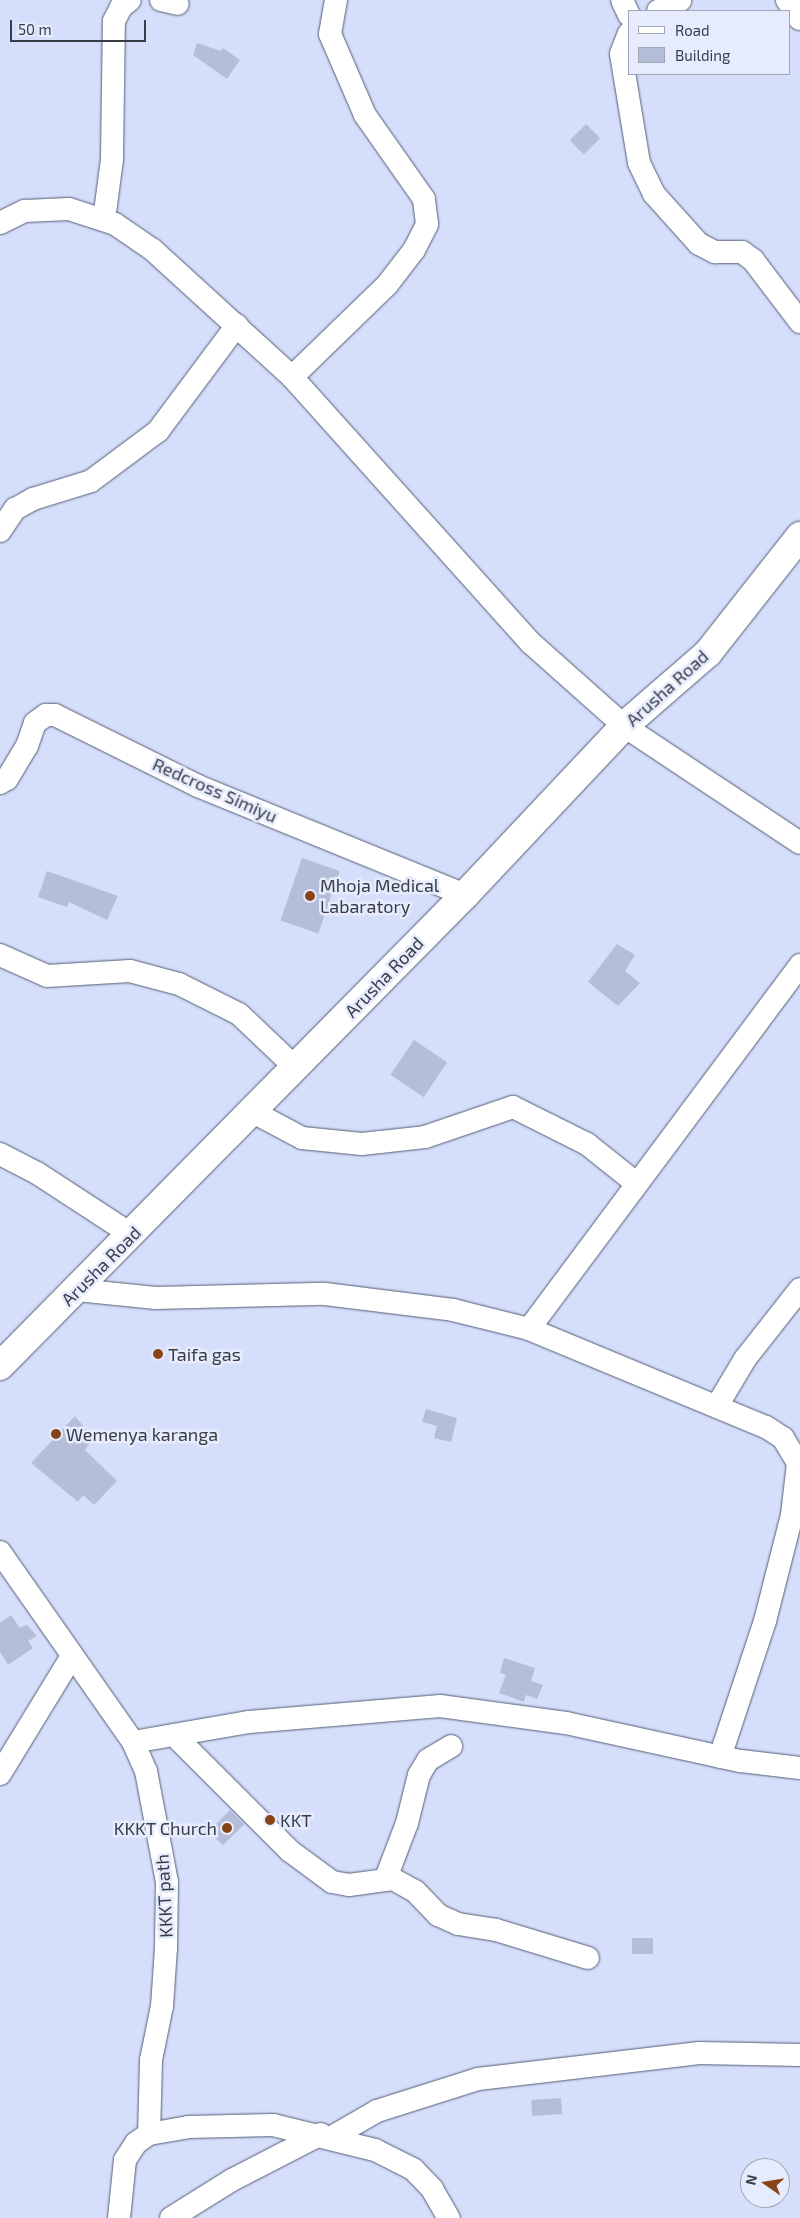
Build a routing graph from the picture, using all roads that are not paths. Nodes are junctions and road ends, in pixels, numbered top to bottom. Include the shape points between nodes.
1 (130, 0) edge
2 (336, 0) edge
3 (622, 0) edge
4 (681, 0) edge
5 (788, 0) edge
6 (660, 10) edge
7 (628, 13) edge
8 (800, 19) edge
9 (628, 36) edge
10 (104, 220) junction
11 (0, 223) edge
12 (800, 322) edge
13 (237, 325) junction
14 (292, 377) junction
15 (0, 531) edge
16 (800, 536) edge
17 (624, 726) junction
18 (0, 784) edge
19 (800, 843) edge
20 (465, 895) junction
21 (0, 955) edge
22 (800, 965) edge
23 (296, 1068) junction
24 (253, 1112) junction
25 (0, 1154) edge
26 (636, 1182) junction
27 (132, 1235) junction
28 (800, 1289) edge
29 (77, 1290) junction
30 (529, 1329) junction
31 (0, 1366) edge
32 (717, 1406) junction
33 (0, 1552) edge
34 (72, 1656) junction
35 (174, 1735) junction
36 (133, 1742) junction
37 (451, 1746) dead end
38 (720, 1756) junction
39 (800, 1768) edge
40 (0, 1774) edge
41 (386, 1878) junction
42 (588, 1958) dead end
43 (800, 2055) edge
44 (149, 2134) junction
45 (326, 2136) junction
46 (119, 2218) edge
47 (171, 2218) edge
48 (449, 2218) edge

1 - 10 street via 120,7 114,21 112,159
2 - 14 street via 330,34 364,115 424,200 427,224 414,250 387,285
3 - 7 street
4 - 6 street
5 - 8 street
9 - 12 street via 621,54 639,162 654,194 699,244 715,252 742,252 753,260
10 - 11 street via 69,208 25,211
10 - 13 street via 153,250
13 - 14 street
13 - 15 street via 158,431 91,480 33,498 14,509
14 - 17 street via 531,643
16 - 17 main road, Arusha Road via 708,653
17 - 19 street
17 - 20 main road, Arusha Road
18 - 20 street, Redcross Simiyu via 27,746 35,723 50,714 198,786
20 - 23 main road, Arusha Road
21 - 23 street via 47,976 130,971 179,984 239,1014
22 - 26 street
23 - 24 main road, Arusha Road
24 - 26 street via 302,1138 362,1144 426,1137 513,1107 586,1144
24 - 27 main road, Arusha Road
25 - 27 street via 37,1173
26 - 30 street
27 - 29 main road, Arusha Road
28 - 32 street via 746,1359
29 - 30 street via 156,1298 325,1294 453,1310
29 - 31 main road, Arusha Road
30 - 32 street
32 - 38 street via 783,1438 798,1463 783,1557
33 - 34 street, KKKT path
34 - 36 street, KKKT path
34 - 40 street
35 - 36 street
35 - 38 street via 249,1722 440,1706 566,1723
35 - 41 street via 312,1870 332,1882 349,1885
36 - 44 street, KKKT path via 146,1771 166,1882 166,1958 162,2006 151,2060
37 - 41 street via 428,1760 419,1775 407,1823
38 - 39 street
41 - 42 street via 406,1883 424,1905 458,1924 496,1930
43 - 45 street via 699,2053 478,2080 377,2111
44 - 45 street via 188,2127 273,2125
44 - 46 street via 136,2143 125,2160
45 - 47 street via 224,2184
45 - 48 street via 374,2150 413,2169 432,2188

